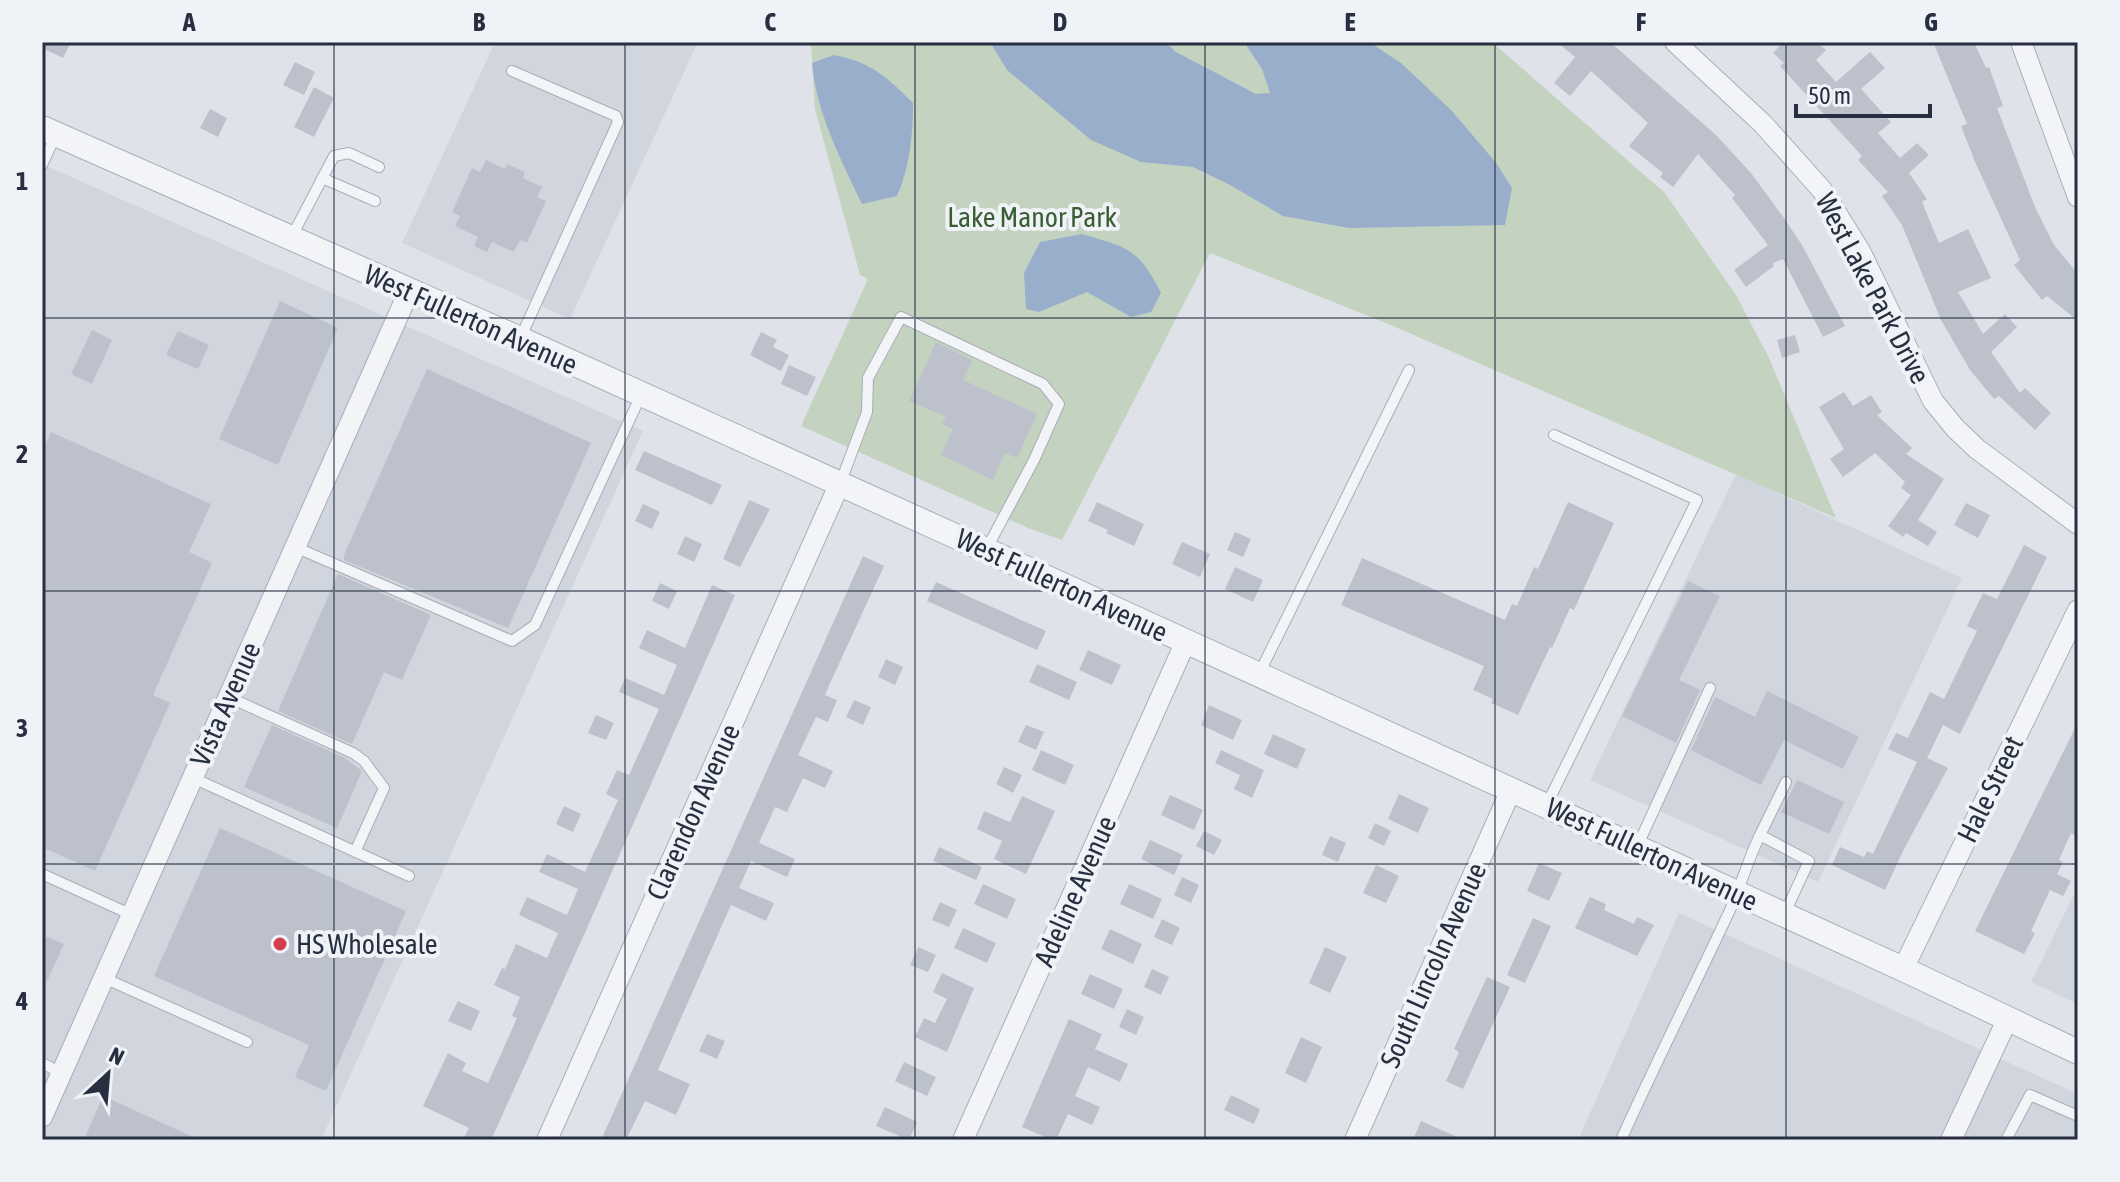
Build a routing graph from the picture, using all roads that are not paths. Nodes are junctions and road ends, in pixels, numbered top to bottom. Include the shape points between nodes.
1 (1675, 42) edge
2 (2021, 42) edge
3 (512, 71) dead end
4 (49, 132) edge
5 (42, 165) edge
6 (379, 167) dead end
7 (322, 178) junction
8 (2078, 197) edge
9 (375, 201) dead end
10 (290, 239) junction
11 (409, 291) junction
12 (520, 339) junction
13 (1409, 370) dead end
14 (641, 395) junction
15 (1554, 435) dead end
16 (839, 485) junction
17 (2078, 524) edge
18 (295, 547) junction
19 (986, 550) junction
20 (2078, 610) edge
21 (1186, 641) junction
22 (1259, 674) junction
23 (1710, 688) dead end
24 (228, 697) junction
25 (193, 778) junction
26 (1786, 782) dead end
27 (1511, 790) junction
28 (1546, 806) junction
29 (1760, 835) junction
30 (1637, 847) junction
31 (355, 852) junction
32 (42, 874) edge
33 (409, 876) dead end
34 (1738, 893) junction
35 (132, 915) junction
36 (1784, 915) junction
37 (1903, 969) junction
38 (104, 978) junction
39 (2008, 1018) junction
40 (247, 1042) dead end
41 (2078, 1052) edge
42 (42, 1063) edge
43 (61, 1073) junction
44 (2078, 1116) edge
45 (42, 1117) edge
46 (547, 1140) edge
47 (963, 1140) edge
48 (1355, 1140) edge
49 (1621, 1140) edge
50 (1951, 1140) edge
51 (2006, 1140) edge

1 - 17 street, West Lake Park Drive via 1763,124 1822,190 1860,251 1933,401 1955,428
2 - 8 street
3 - 12 lane via 616,116 618,122
4 - 5 lane
4 - 10 street, West Fullerton Avenue
6 - 7 lane via 340,153
7 - 9 lane
7 - 10 lane
10 - 11 street, West Fullerton Avenue
11 - 12 street, West Fullerton Avenue
11 - 18 street, Vista Avenue
12 - 14 street, West Fullerton Avenue
13 - 22 lane
14 - 16 street, West Fullerton Avenue
14 - 18 lane via 535,625 512,641
15 - 28 lane via 1697,500
16 - 19 street, West Fullerton Avenue
16 - 19 lane via 867,412 868,378 901,317 1043,384 1059,404
16 - 46 street, Clarendon Avenue
18 - 24 street, Vista Avenue
19 - 21 street, West Fullerton Avenue
20 - 37 street, Hale Street
21 - 22 street, West Fullerton Avenue
21 - 47 street, Adeline Avenue
22 - 27 street, West Fullerton Avenue
23 - 30 lane
24 - 25 street, Vista Avenue
24 - 31 lane via 364,761 384,788
25 - 31 lane
25 - 35 street, Vista Avenue
26 - 29 lane
27 - 28 street, West Fullerton Avenue
27 - 48 street, South Lincoln Avenue
28 - 30 street, West Fullerton Avenue
29 - 34 lane
29 - 36 lane via 1809,861
30 - 34 street, West Fullerton Avenue
31 - 33 lane
32 - 35 lane
34 - 36 street, West Fullerton Avenue
34 - 49 lane
35 - 38 street, Vista Avenue
36 - 37 street, West Fullerton Avenue
37 - 39 street, West Fullerton Avenue
38 - 40 lane
38 - 43 street, Vista Avenue
39 - 41 street, West Fullerton Avenue
39 - 50 street
42 - 43 lane
43 - 45 street, Vista Avenue
44 - 51 lane via 2030,1095

